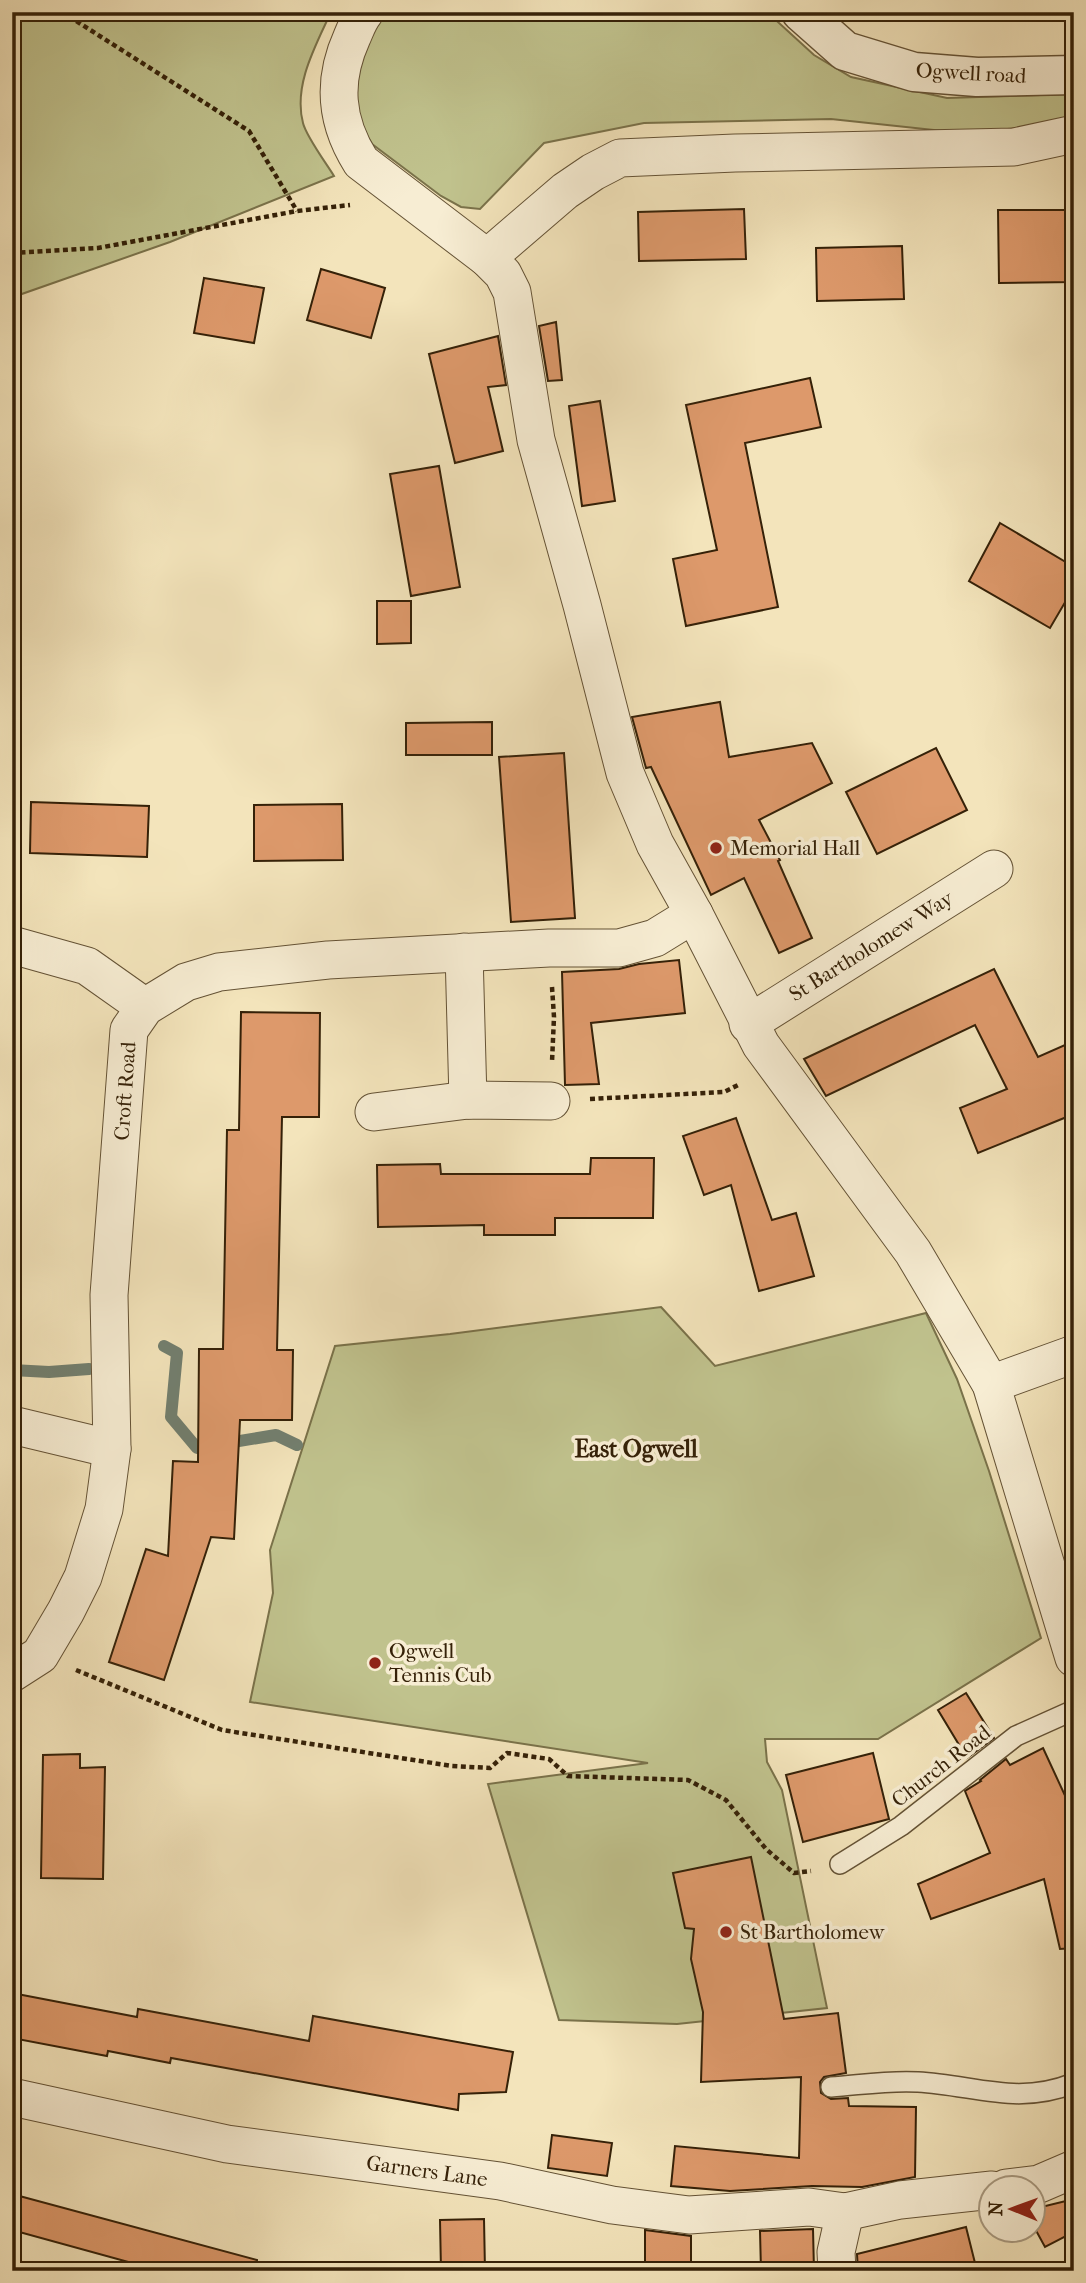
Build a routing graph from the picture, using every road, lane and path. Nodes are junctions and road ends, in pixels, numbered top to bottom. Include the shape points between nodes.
1 (62, 12) edge
2 (365, 12) edge
3 (801, 12) edge
4 (1074, 75) edge
5 (1074, 134) edge
6 (12, 253) edge
7 (487, 258) junction
8 (994, 869) dead end
9 (694, 914) junction
10 (12, 945) edge
11 (549, 948) junction
12 (464, 952) junction
13 (145, 1007) junction
14 (748, 1024) junction
15 (778, 1066) junction
16 (468, 1100) junction
17 (551, 1101) junction
18 (374, 1112) dead end
19 (1074, 1354) edge
20 (991, 1384) junction
21 (12, 1425) edge
22 (112, 1449) junction
23 (1074, 1658) edge
24 (26, 1664) edge
25 (1074, 1710) edge
26 (840, 1864) joint
27 (1074, 2083) edge
28 (831, 2087) dead end
29 (12, 2097) edge
30 (1074, 2169) edge
31 (1048, 2180) edge
32 (978, 2192) edge
33 (845, 2212) junction
34 (837, 2271) edge

1 - 6 path via 249,131 297,211 98,248
2 - 7 street via 342,59 341,121 350,144 361,162
3 - 4 street, Ogwell road via 845,51 914,72 977,77
5 - 7 street via 1014,147 620,158 565,191
7 - 9 street via 512,292 536,440 625,773 655,844
8 - 14 street, St Bartholomew Way
9 - 11 street via 655,938 619,948
9 - 14 street
10 - 13 street via 87,966
11 - 12 street
11 - 17 path via 554,1017
12 - 13 street via 219,972 186,982
12 - 16 street
13 - 22 street, Croft Road via 130,1030 109,1295
14 - 15 street
15 - 17 path via 724,1092
15 - 20 street via 913,1252
16 - 17 street
16 - 18 street
19 - 20 street
20 - 23 street
21 - 22 street
22 - 24 street, Croft Road via 104,1509 83,1577
24 - 26 path via 222,1730 452,1766 490,1768 506,1753 549,1759 568,1776 688,1780 726,1800 766,1849 794,1873
25 - 26 lane, Church Road via 1016,1735 901,1826
27 - 28 lane via 1054,2091 998,2094 921,2082
29 - 33 street, Garners Lane via 227,2144 500,2180 612,2205 689,2215 809,2207
30 - 31 street
32 - 33 street
33 - 34 street via 836,2252

